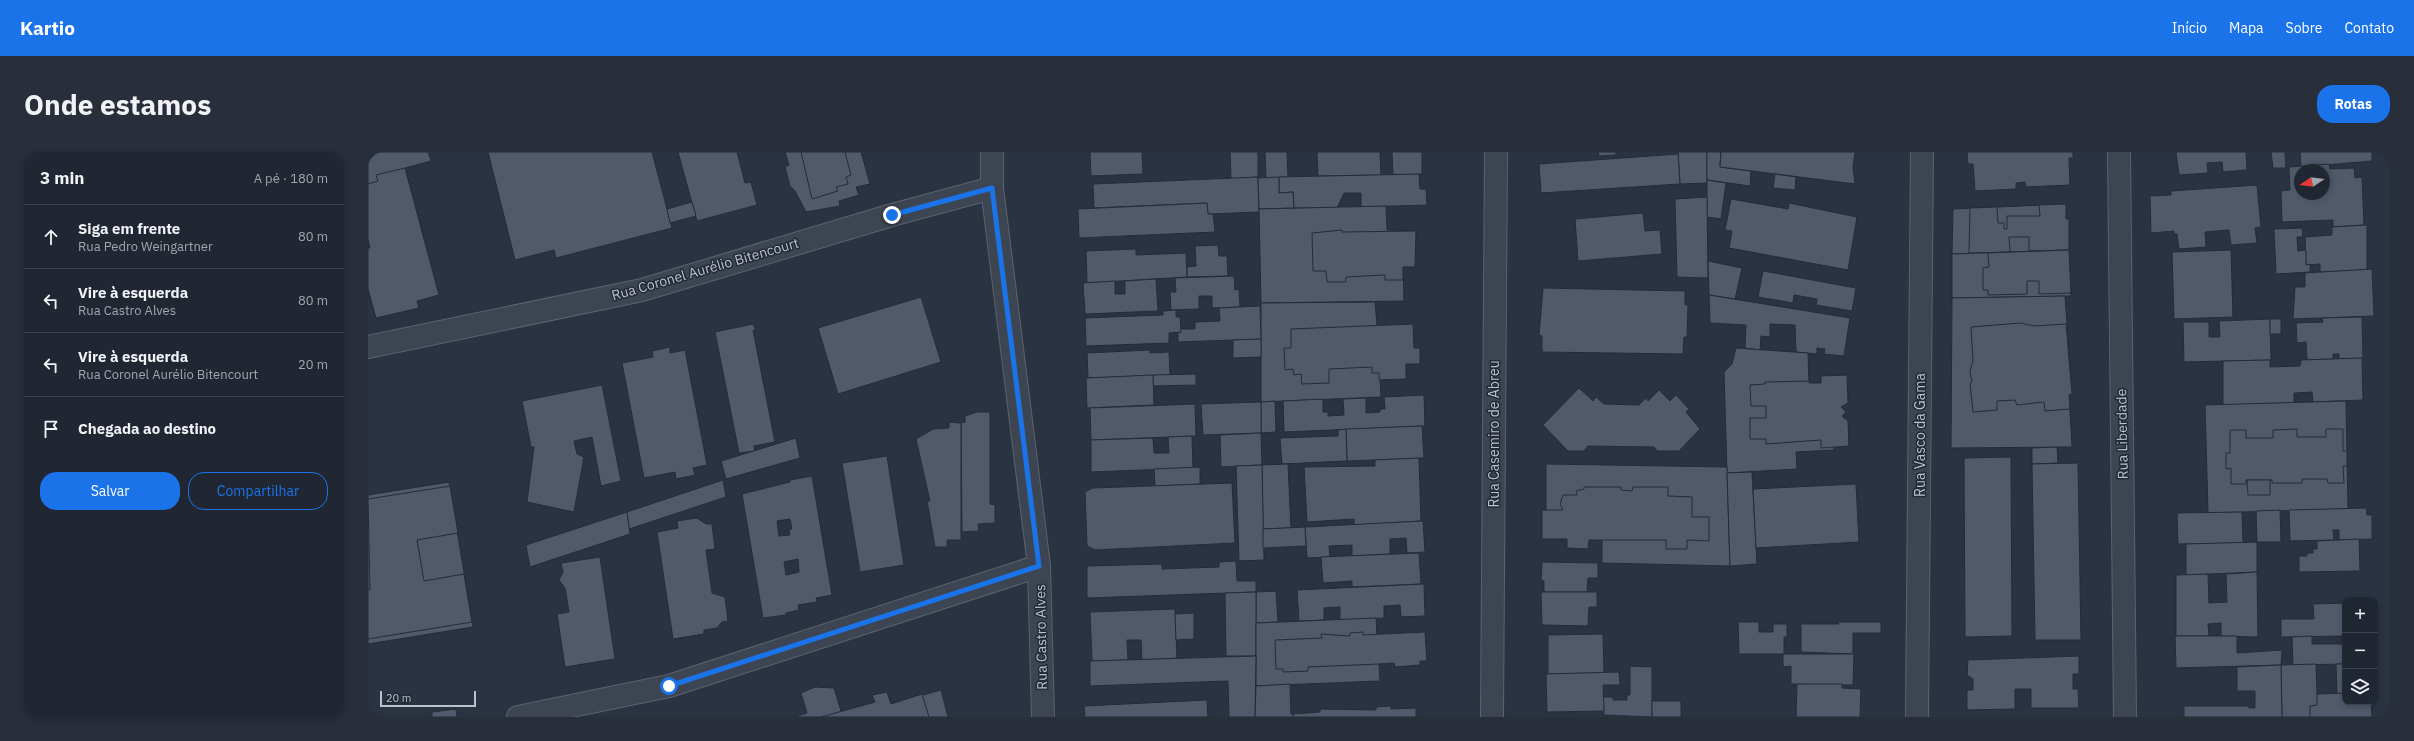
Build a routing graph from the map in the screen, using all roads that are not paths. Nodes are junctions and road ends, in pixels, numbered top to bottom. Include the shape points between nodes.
1 (992, 152) edge
2 (1496, 152) edge
3 (1922, 152) edge
4 (2119, 152) edge
5 (992, 188) junction
6 (368, 348) edge
7 (1039, 566) junction
8 (518, 717) edge
9 (1043, 717) edge
10 (1492, 717) edge
11 (1917, 717) edge
12 (2125, 717) edge

1 - 5 street, Rua Castro Alves
2 - 10 street, Rua Casemiro de Abreu
3 - 11 street, Rua Vasco da Gama
4 - 12 street, Rua Liberdade
5 - 6 street, Rua Coronel Aurélio Bitencourt via 892,215 642,290
5 - 7 street, Rua Castro Alves
7 - 8 street via 669,686
7 - 9 street, Rua Castro Alves

